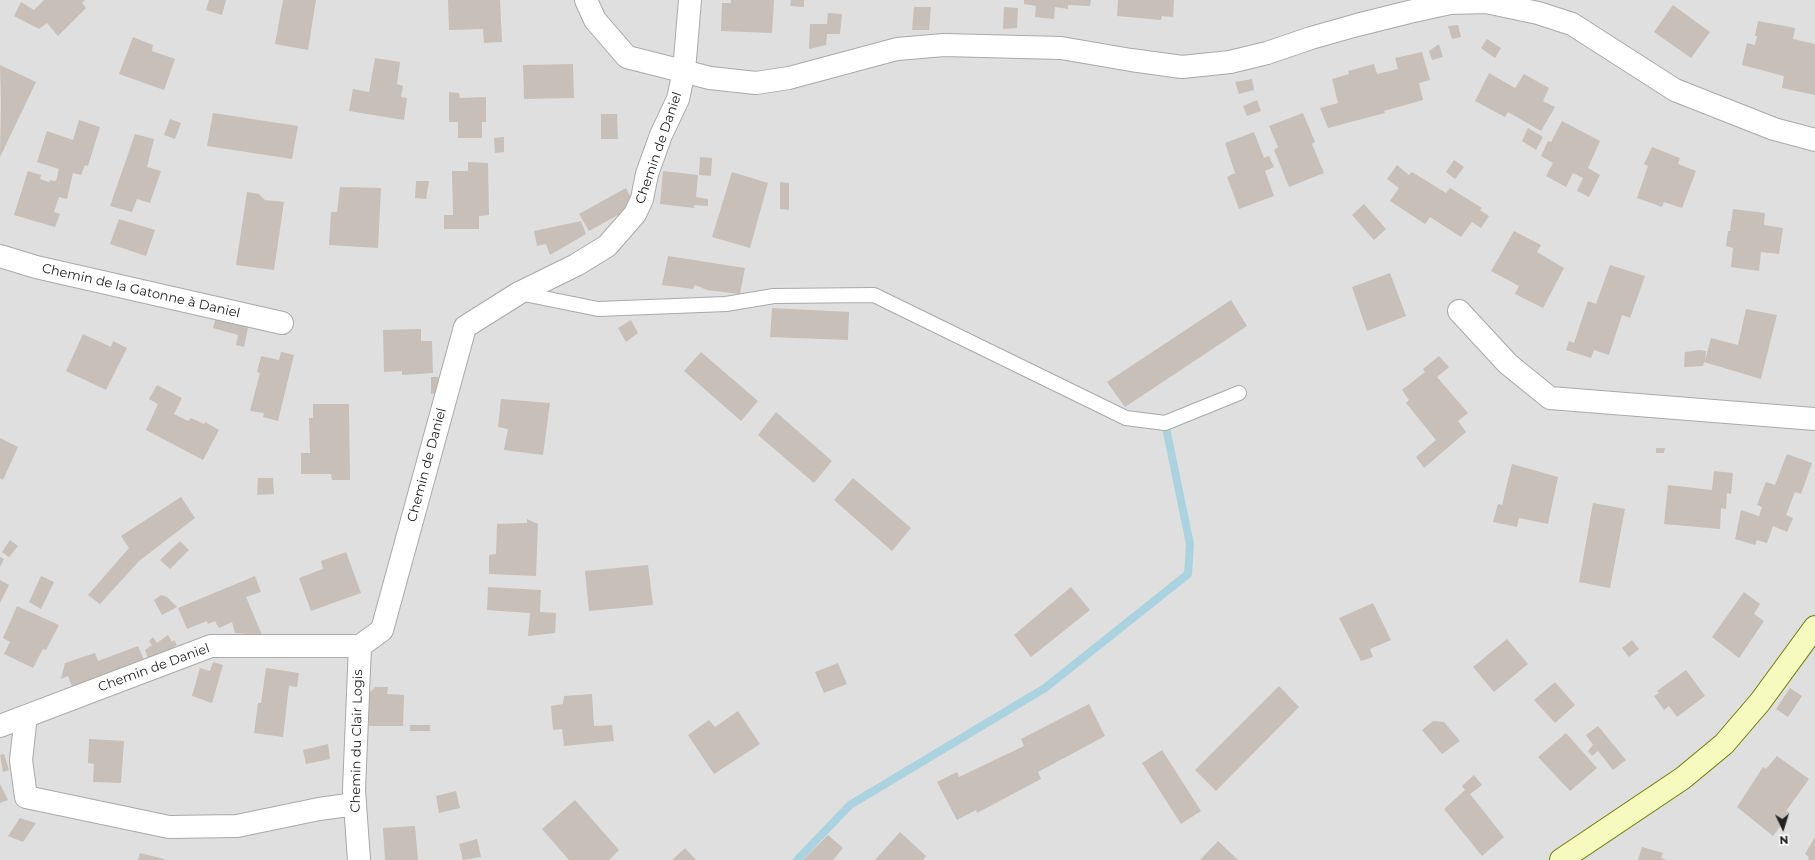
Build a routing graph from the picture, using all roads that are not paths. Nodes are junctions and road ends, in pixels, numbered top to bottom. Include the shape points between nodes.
1 (586, 0) edge
2 (690, 0) edge
3 (684, 71) junction
4 (1815, 140) edge
5 (0, 256) edge
6 (519, 293) junction
7 (1459, 311) dead end
8 (282, 323) dead end
9 (1239, 393) dead end
10 (1815, 419) edge
11 (1815, 627) edge
12 (360, 646) junction
13 (26, 716) junction
14 (0, 726) edge
15 (355, 804) junction
16 (359, 860) edge
17 (1561, 860) edge

1 - 3 street via 595,20 626,57
2 - 3 street, Chemin de Daniel
3 - 4 street via 710,78 756,83 789,78 897,49 944,45 1061,48 1182,67 1230,62 1268,53 1358,25 1450,3 1486,2 1538,13 1572,24 1675,90 1774,129
3 - 6 street, Chemin de Daniel via 678,99 661,135 635,214 607,246 576,265
5 - 8 street, Chemin de la Gatonne à Daniel via 36,267
6 - 9 lane via 598,309 726,304 774,296 874,295 1126,418 1165,423
6 - 12 street, Chemin de Daniel via 465,327 382,630
7 - 10 street via 1508,364 1550,398
11 - 17 street via 1760,702 1724,744 1683,778
12 - 13 street, Chemin de Daniel via 211,646
12 - 15 street, Chemin du Clair Logis
13 - 14 street, Chemin de Daniel
13 - 15 street via 21,760 26,797 169,827 237,826 319,808
15 - 16 street, Chemin du Clair Logis

